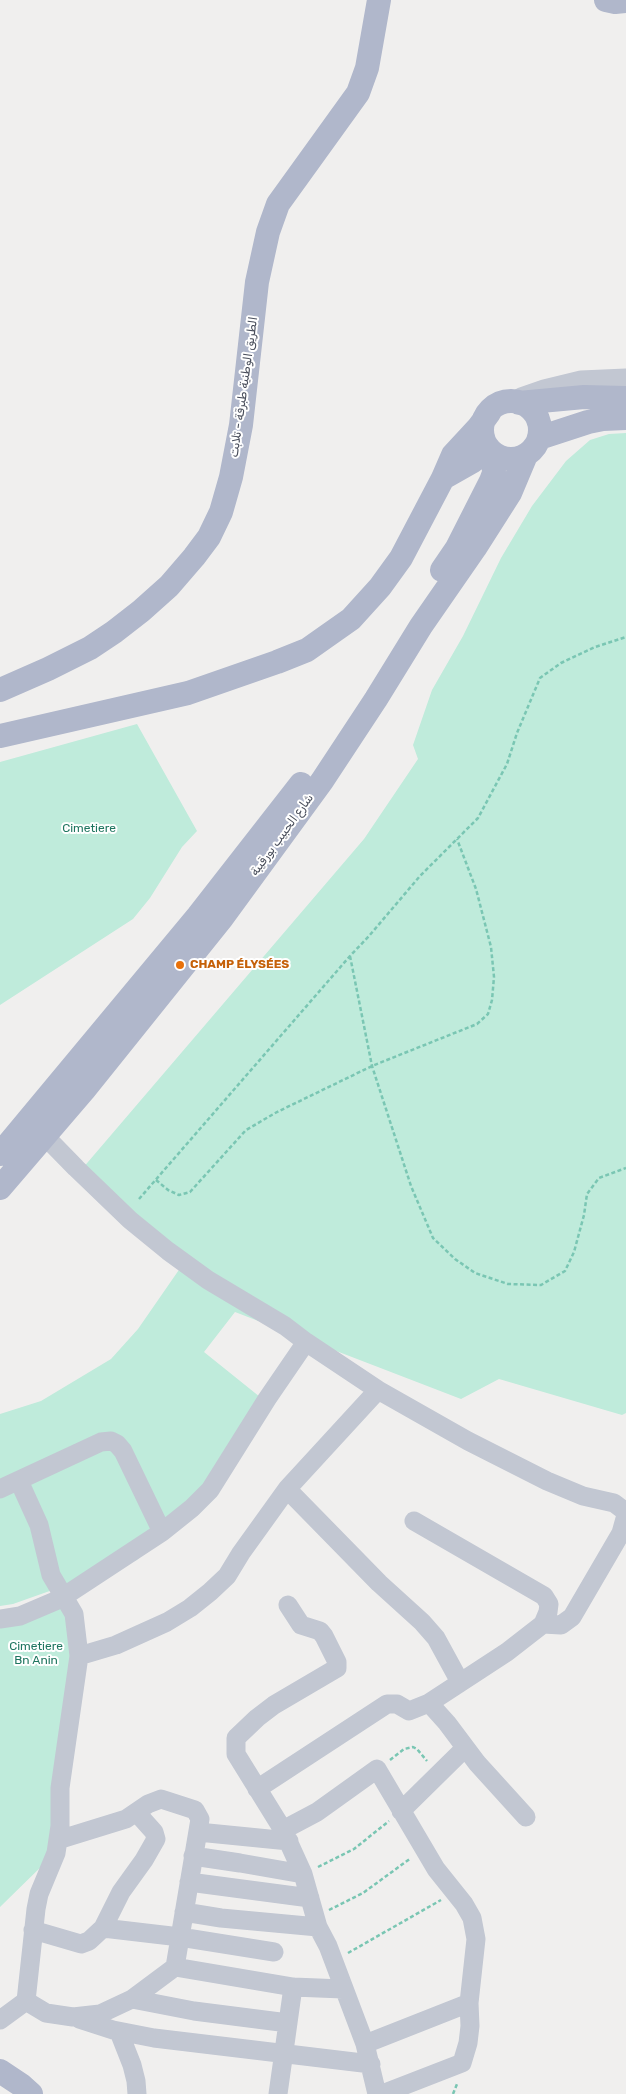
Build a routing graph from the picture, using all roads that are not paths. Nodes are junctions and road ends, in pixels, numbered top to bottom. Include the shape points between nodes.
1 (380, 0) edge
2 (606, 0) edge
3 (626, 1) edge
4 (626, 378) edge
5 (626, 398) edge
6 (505, 406) junction
7 (626, 418) edge
8 (532, 447) junction
9 (491, 451) junction
10 (443, 478) junction
11 (0, 690) edge
12 (0, 736) edge
13 (37, 1128) junction
14 (0, 1154) edge
15 (0, 1188) edge
16 (306, 1342) junction
17 (378, 1390) junction
18 (19, 1480) junction
19 (0, 1489) edge
20 (287, 1489) junction
21 (626, 1513) edge
22 (414, 1521) dead end
23 (162, 1532) junction
24 (63, 1597) junction
25 (288, 1605) dead end
26 (0, 1619) edge
27 (543, 1624) junction
28 (79, 1656) junction
29 (460, 1682) junction
30 (429, 1703) junction
31 (465, 1748) junction
32 (258, 1789) junction
33 (401, 1810) junction
34 (137, 1813) junction
35 (526, 1817) dead end
36 (198, 1832) junction
37 (286, 1836) junction
38 (58, 1840) junction
39 (193, 1856) junction
40 (303, 1874) junction
41 (189, 1882) junction
42 (310, 1898) junction
43 (184, 1912) junction
44 (316, 1922) junction
45 (103, 1928) junction
46 (32, 1930) junction
47 (180, 1937) junction
48 (274, 1952) dead end
49 (175, 1967) junction
50 (293, 1987) junction
51 (343, 1989) junction
52 (132, 1999) junction
53 (26, 2002) junction
54 (469, 2004) junction
55 (73, 2016) junction
56 (0, 2020) edge
57 (288, 2023) junction
58 (119, 2032) junction
59 (365, 2044) junction
60 (285, 2053) junction
61 (371, 2064) junction
62 (0, 2071) edge
63 (31, 2094) edge
64 (137, 2094) edge
65 (278, 2094) edge
66 (377, 2094) edge
67 (382, 2094) edge

1 - 11 main road, الطريق الوطنية طبرقة - تلابت via 367,68 358,94 278,204 268,232 257,282 241,425 231,477 221,512 209,537 169,586 114,632 90,648
2 - 3 main road
4 - 6 street via 582,380 544,389
5 - 6 main road via 584,396
6 - 8 main road via 534,412 538,420
6 - 9 main road, شارع الحبيب بورقيبة via 484,422 484,440
6 - 10 main road via 454,454
7 - 8 main road via 588,422
8 - 9 main road via 509,459
8 - 13 main road, شارع الحبيب بورقيبة via 510,493 322,781 222,918 84,1090
9 - 10 main road
9 - 13 main road, شارع الحبيب بورقيبة via 494,473 457,548 365,690 304,779
10 - 12 main road via 401,558 380,587 352,619 307,650 188,693
13 - 14 main road, شارع الحبيب بورقيبة
13 - 15 main road, شارع الحبيب بورقيبة
13 - 16 street via 116,1207 168,1251
16 - 17 street
16 - 23 street via 210,1490
17 - 20 street
17 - 21 street via 547,1481 583,1496 614,1502
18 - 19 street
18 - 23 street via 101,1442 111,1441 123,1451
18 - 24 street via 39,1525 51,1575
20 - 28 street via 227,1576 197,1603 141,1634
20 - 29 street via 422,1622 436,1638
21 - 27 street via 621,1534 572,1617 561,1625
22 - 27 street via 544,1596 548,1612
23 - 24 street
24 - 26 street via 20,1616
24 - 28 street via 74,1614
25 - 32 street via 301,1625 324,1636 338,1665 274,1705 236,1738 236,1754
27 - 29 street
28 - 38 street via 60,1788
29 - 30 street
30 - 31 street
30 - 32 street via 408,1711 397,1704 387,1704
31 - 33 street
31 - 35 street
32 - 37 street
33 - 37 street via 376,1769
33 - 54 street via 472,1918 476,1939
34 - 36 street via 161,1799 189,1807 200,1819
34 - 38 street
34 - 45 street via 154,1832 156,1839 121,1892
36 - 37 street
36 - 39 street
37 - 40 street
38 - 46 street
39 - 40 street
39 - 41 street
40 - 42 street
41 - 42 street
41 - 43 street
42 - 44 street
43 - 44 street via 221,1918
43 - 47 street
44 - 51 street
45 - 46 street via 81,1944
45 - 47 street
46 - 53 street
47 - 48 street
47 - 49 street
49 - 50 street
49 - 52 street
50 - 51 street
50 - 57 street
51 - 59 street
52 - 55 street via 100,2014
52 - 57 street
53 - 55 street via 46,2013
53 - 56 street
54 - 59 street
54 - 67 street via 468,2043 462,2063
55 - 58 street
57 - 60 street
58 - 60 street
58 - 64 street via 132,2065
59 - 61 street
60 - 61 street
60 - 65 street
61 - 66 street
62 - 63 main road

